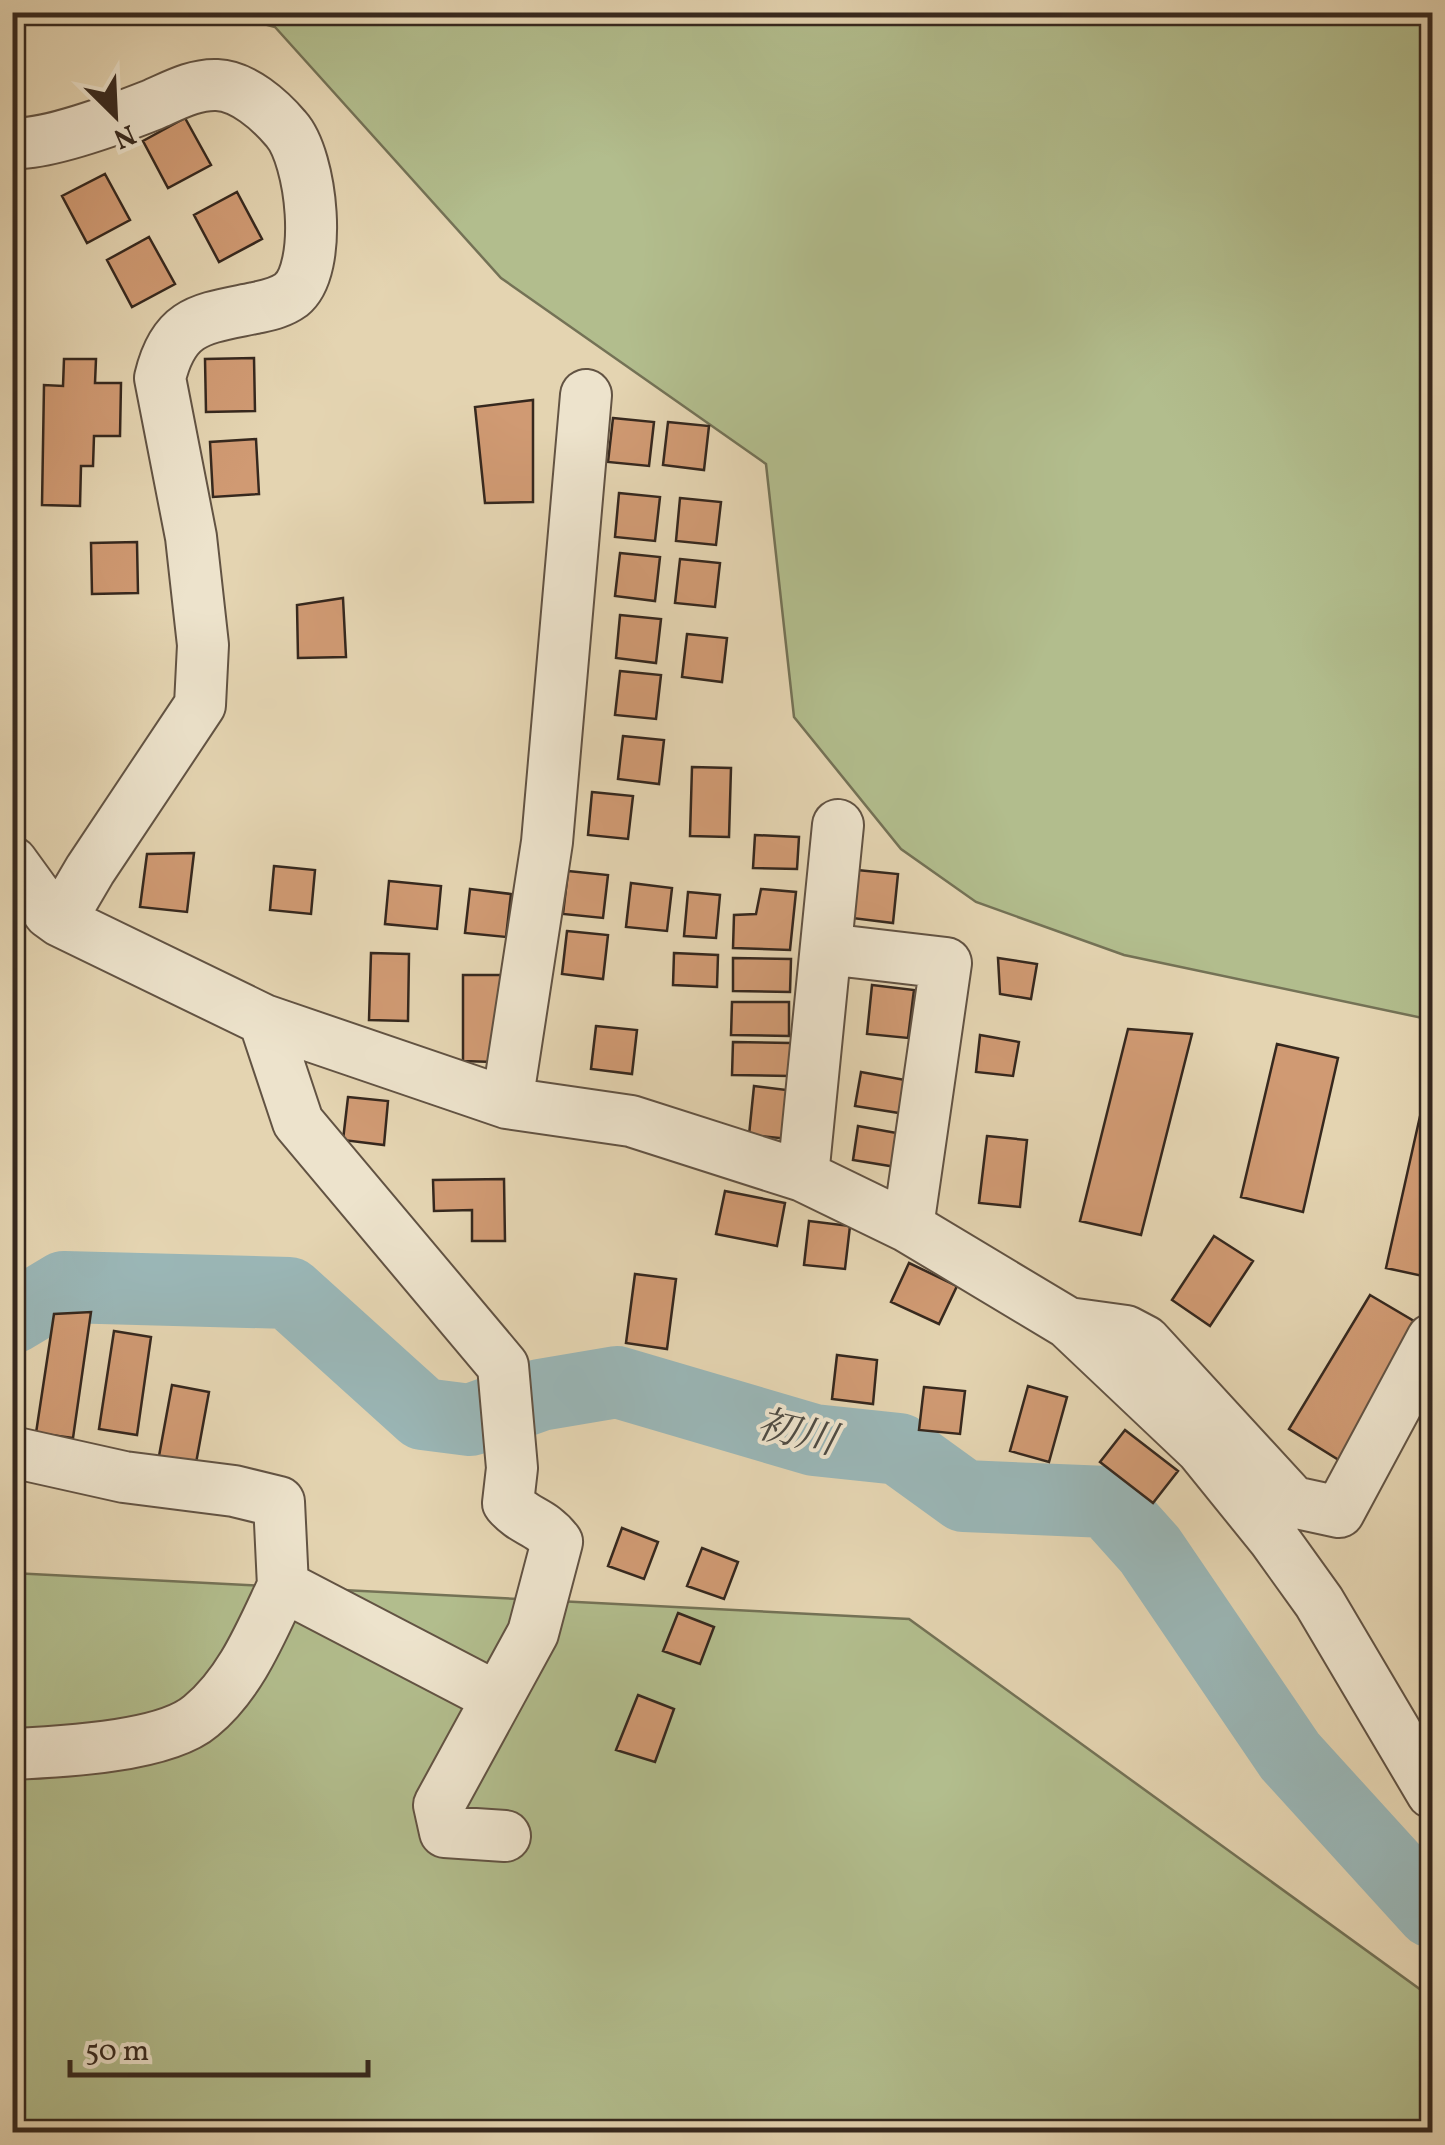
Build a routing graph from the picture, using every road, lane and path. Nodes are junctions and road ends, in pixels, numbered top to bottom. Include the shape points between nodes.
1 (12, 143) edge
2 (586, 396) dead end
3 (838, 825) dead end
4 (12, 862) edge
5 (40, 921) edge
6 (827, 948) junction
7 (264, 1020) junction
8 (507, 1102) junction
9 (803, 1176) junction
10 (908, 1227) junction
11 (1068, 1323) junction
12 (1432, 1339) edge
13 (12, 1452) edge
14 (283, 1586) junction
15 (496, 1697) junction
16 (12, 1754) edge
17 (1432, 1792) edge
18 (505, 1836) dead end

1 - 5 street via 221,85 270,110 291,134 312,211 306,268 295,292 280,302 200,321 177,335 166,356 160,378 204,646 200,705 90,870
2 - 8 street via 547,842
3 - 6 street
4 - 5 street
5 - 7 street
6 - 9 street
6 - 10 street via 946,963
7 - 8 street
7 - 15 street via 298,1122 503,1366 512,1468 508,1503 557,1542 533,1633
8 - 9 street via 631,1121
9 - 10 street
10 - 11 street
11 - 12 street via 1145,1341 1294,1502 1340,1512
11 - 17 street via 1201,1449 1273,1538 1320,1602
13 - 14 street via 279,1502
14 - 15 street
14 - 16 street via 246,1663 200,1718 158,1737
15 - 18 street via 439,1805 445,1832

